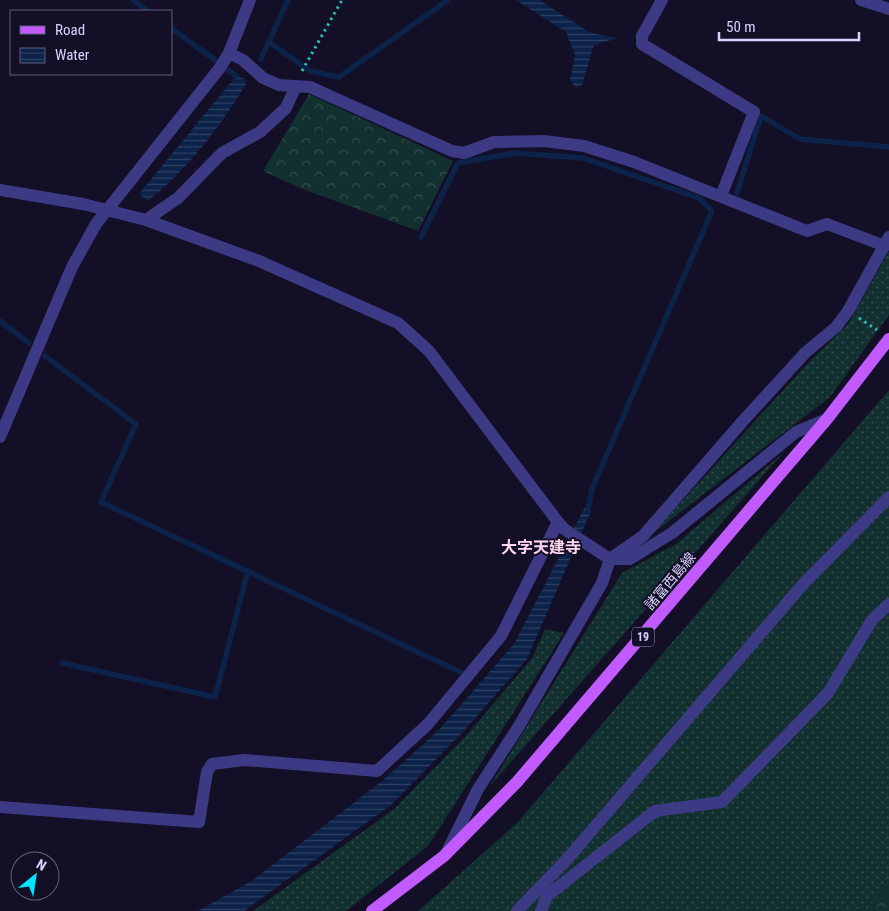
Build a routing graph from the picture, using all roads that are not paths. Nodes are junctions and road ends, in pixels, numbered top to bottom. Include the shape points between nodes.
1 (250, 0) edge
2 (662, 0) edge
3 (861, 0) edge
4 (889, 9) edge
5 (229, 53) junction
6 (295, 88) junction
7 (0, 190) edge
8 (721, 196) junction
9 (106, 209) junction
10 (146, 220) junction
11 (887, 242) edge
12 (885, 336) edge
13 (827, 419) junction
14 (0, 436) edge
15 (889, 497) edge
16 (561, 526) junction
17 (610, 559) junction
18 (889, 604) edge
19 (0, 807) edge
20 (444, 856) junction
21 (372, 911) edge
22 (517, 911) edge
23 (540, 911) edge

1 - 5 street
2 - 8 street via 642,36 642,44 754,112
3 - 4 street
5 - 6 street via 243,60 263,78 279,86
5 - 9 street
6 - 8 street via 310,87 452,151 464,153 494,142 544,141 584,146
6 - 10 street via 286,108 260,132 222,153 178,198
7 - 9 street
8 - 11 street via 807,231 827,224
9 - 10 street
9 - 14 street via 72,266
10 - 16 street via 259,260 398,323 429,351
11 - 17 street via 836,327 805,353 643,536
12 - 13 main road, 諸富西島線 / 19
13 - 17 street via 796,432 672,533 630,559
13 - 20 main road, 諸富西島線 / 19 via 575,716 517,782
15 - 22 street via 804,583 570,857
16 - 17 street
16 - 19 street via 501,636 428,724 377,771 244,760 212,764 207,772 199,822
17 - 20 street via 602,584 478,789
18 - 23 street via 872,620 828,693 722,802 655,811 547,896
20 - 21 main road, 諸富西島線 / 19

